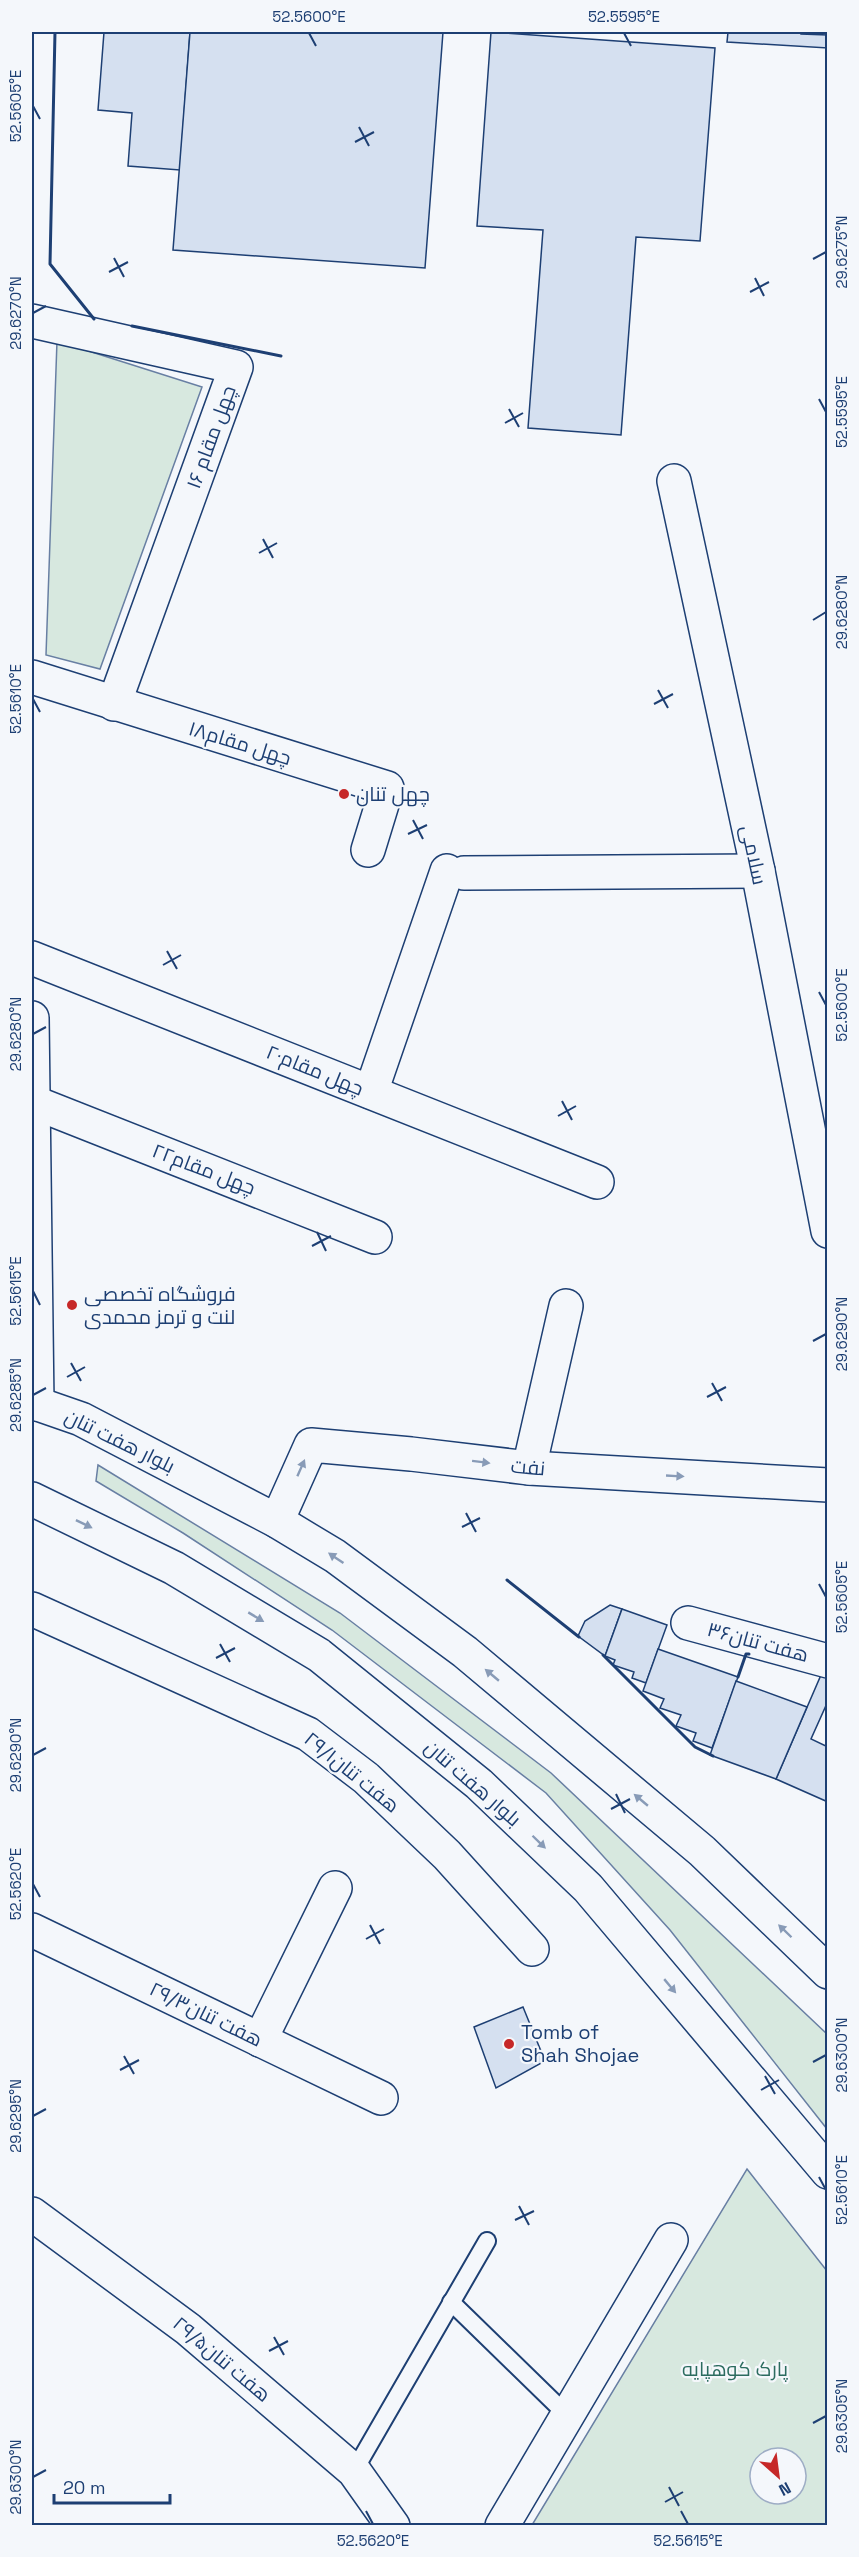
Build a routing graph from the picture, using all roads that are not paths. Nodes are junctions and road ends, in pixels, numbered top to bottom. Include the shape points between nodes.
1 (32, 321) edge
2 (674, 481) dead end
3 (32, 677) edge
4 (114, 704) junction
5 (368, 850) dead end
6 (758, 871) junction
7 (32, 958) edge
8 (32, 1018) edge
9 (371, 1092) junction
10 (33, 1102) edge
11 (597, 1182) dead end
12 (828, 1231) edge
13 (375, 1237) dead end
14 (566, 1306) dead end
15 (34, 1407) edge
16 (529, 1468) junction
17 (828, 1485) edge
18 (32, 1499) edge
19 (277, 1521) junction
20 (32, 1610) edge
21 (688, 1623) dead end
22 (828, 1661) edge
23 (335, 1888) dead end
24 (32, 1930) edge
25 (532, 1949) dead end
26 (828, 1972) edge
27 (260, 2040) junction
28 (381, 2098) dead end
29 (828, 2172) edge
30 (32, 2214) edge
31 (672, 2240) dead end
32 (487, 2241) dead end
33 (451, 2302) junction
34 (567, 2415) junction
35 (354, 2471) junction
36 (393, 2526) edge
37 (502, 2526) edge

1 - 4 street, چهل مقام ۱۶ via 236,367
2 - 6 street, سلامی
3 - 4 street, ۱۸چهل مقام
4 - 5 street, ۱۸چهل مقام via 387,788
6 - 9 street via 456,872
6 - 12 street, سلامی
7 - 9 street, چهل مقام۲۰
8 - 10 street
9 - 11 street, چهل مقام۲۰
10 - 13 street, چهل مقام۲۲
10 - 15 street
14 - 16 street
15 - 19 street, بلوار هفت تنان via 81,1419
16 -> 17 street, نفت
19 -> 16 street, نفت via 311,1445
18 -> 29 street, بلوار هفت تنان via 174,1568 319,1655 479,1784 588,1888
26 -> 19 street, بلوار هفت تنان via 702,1851 465,1652 335,1556
20 - 25 street, ۲۹/۱هفت تنان via 308,1734 366,1778 447,1855
21 - 22 street, هفت تنان۳۶
23 - 27 street
24 - 27 street, ۲۹/۳هفت تنان
27 - 28 street, ۲۹/۳هفت تنان
30 - 35 street, ۲۹/۵هفت تنان via 188,2329
31 - 34 street
32 - 33 lane
33 - 34 lane
33 - 35 lane
34 - 37 street
35 - 36 street, ۲۹/۵هفت تنان

